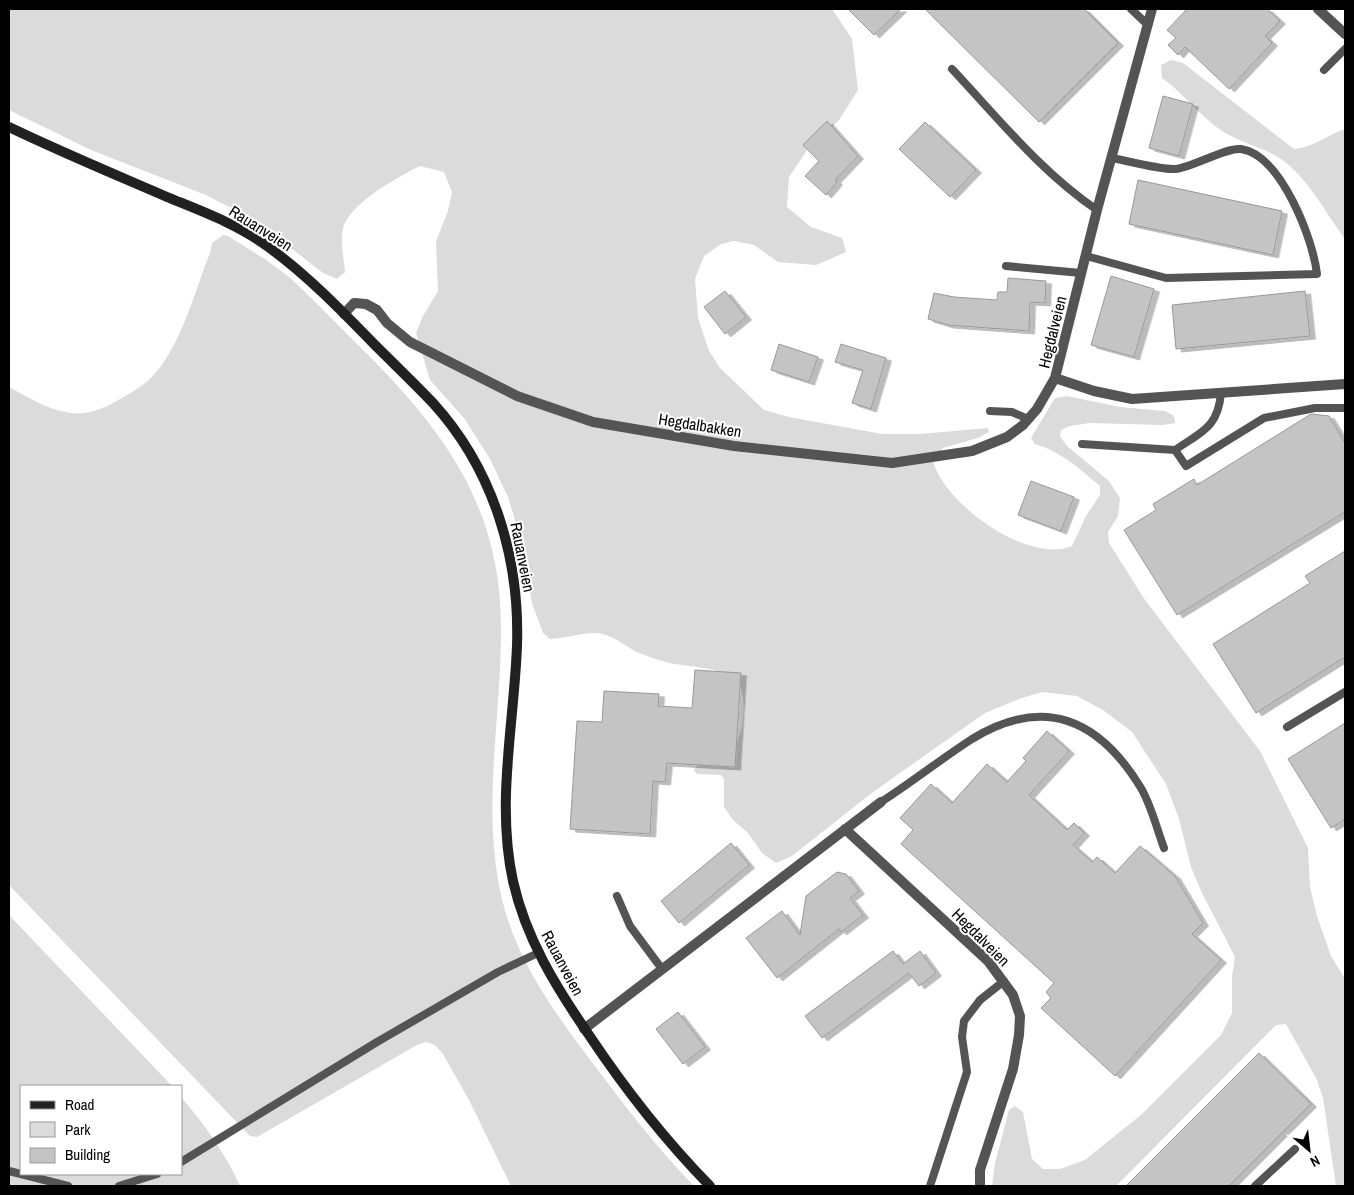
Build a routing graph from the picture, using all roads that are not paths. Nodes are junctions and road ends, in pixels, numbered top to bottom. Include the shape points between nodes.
1 (1131, 9) edge
2 (1152, 9) edge
3 (1318, 9) edge
4 (1148, 25) junction
5 (1345, 34) edge
6 (1345, 49) edge
7 (952, 69) dead end
8 (1324, 70) dead end
9 (9, 127) edge
10 (1112, 158) junction
11 (1097, 210) junction
12 (1086, 256) junction
13 (1006, 266) dead end
14 (1081, 273) junction
15 (344, 314) junction
16 (1055, 378) junction
17 (1345, 384) edge
18 (1221, 393) junction
19 (1345, 408) edge
20 (990, 411) dead end
21 (1028, 419) junction
22 (1082, 444) dead end
23 (1175, 450) junction
24 (1345, 692) edge
25 (1287, 727) dead end
26 (881, 802) joint
27 (845, 829) junction
28 (1164, 848) dead end
29 (617, 896) dead end
30 (538, 953) junction
31 (662, 969) junction
32 (1004, 981) junction
33 (584, 1029) junction
34 (1295, 1149) dead end
35 (182, 1161) edge
36 (25, 1175) edge
37 (154, 1175) edge
38 (68, 1186) edge
39 (119, 1186) edge
40 (710, 1186) edge
41 (930, 1186) edge
42 (980, 1186) edge
43 (1255, 1186) edge

1 - 4 lane
2 - 4 street, Hegdalveien
3 - 5 street
4 - 10 street, Hegdalveien
6 - 8 lane
7 - 11 lane via 1047,170
9 - 15 main road, Rauanveien via 249,234 285,259
10 - 11 street, Hegdalveien
10 - 12 lane via 1175,169 1239,148 1251,152 1265,163 1300,212 1315,254 1317,274 1166,278
11 - 12 street, Hegdalveien
12 - 14 street, Hegdalveien
13 - 14 lane
14 - 16 street, Hegdalveien
15 - 21 street, Hegdalbakken via 354,303 366,304 377,310 410,342 517,396 585,419 734,446 892,463 985,447 1007,437
15 - 30 main road, Rauanveien via 434,404 454,430 477,466 500,518 512,570 517,613 506,833 519,902
16 - 18 street, Hegdalveien via 1132,399
16 - 21 street, Hegdalbakken
17 - 18 street, Hegdalveien
18 - 23 lane via 1220,410 1214,422
19 - 23 lane via 1315,408 1264,418 1186,466
20 - 21 lane via 1012,412
22 - 23 lane
24 - 25 lane
26 - 27 street
26 - 28 lane via 973,739 1005,724 1052,716 1078,724 1098,736 1121,759 1142,789
27 - 31 street
27 - 32 street, Hegdalveien via 988,961
29 - 31 lane via 630,926
30 - 33 main road, Rauanveien
30 - 35 lane via 498,972 377,1042
31 - 33 street
32 - 41 lane via 980,1000 964,1021 962,1037 967,1072
32 - 42 street, Hegdalveien via 1020,1016 1019,1034 1013,1069 980,1170
33 - 40 main road, Rauanveien via 649,1118
34 - 43 lane
36 - 38 lane
37 - 39 lane

